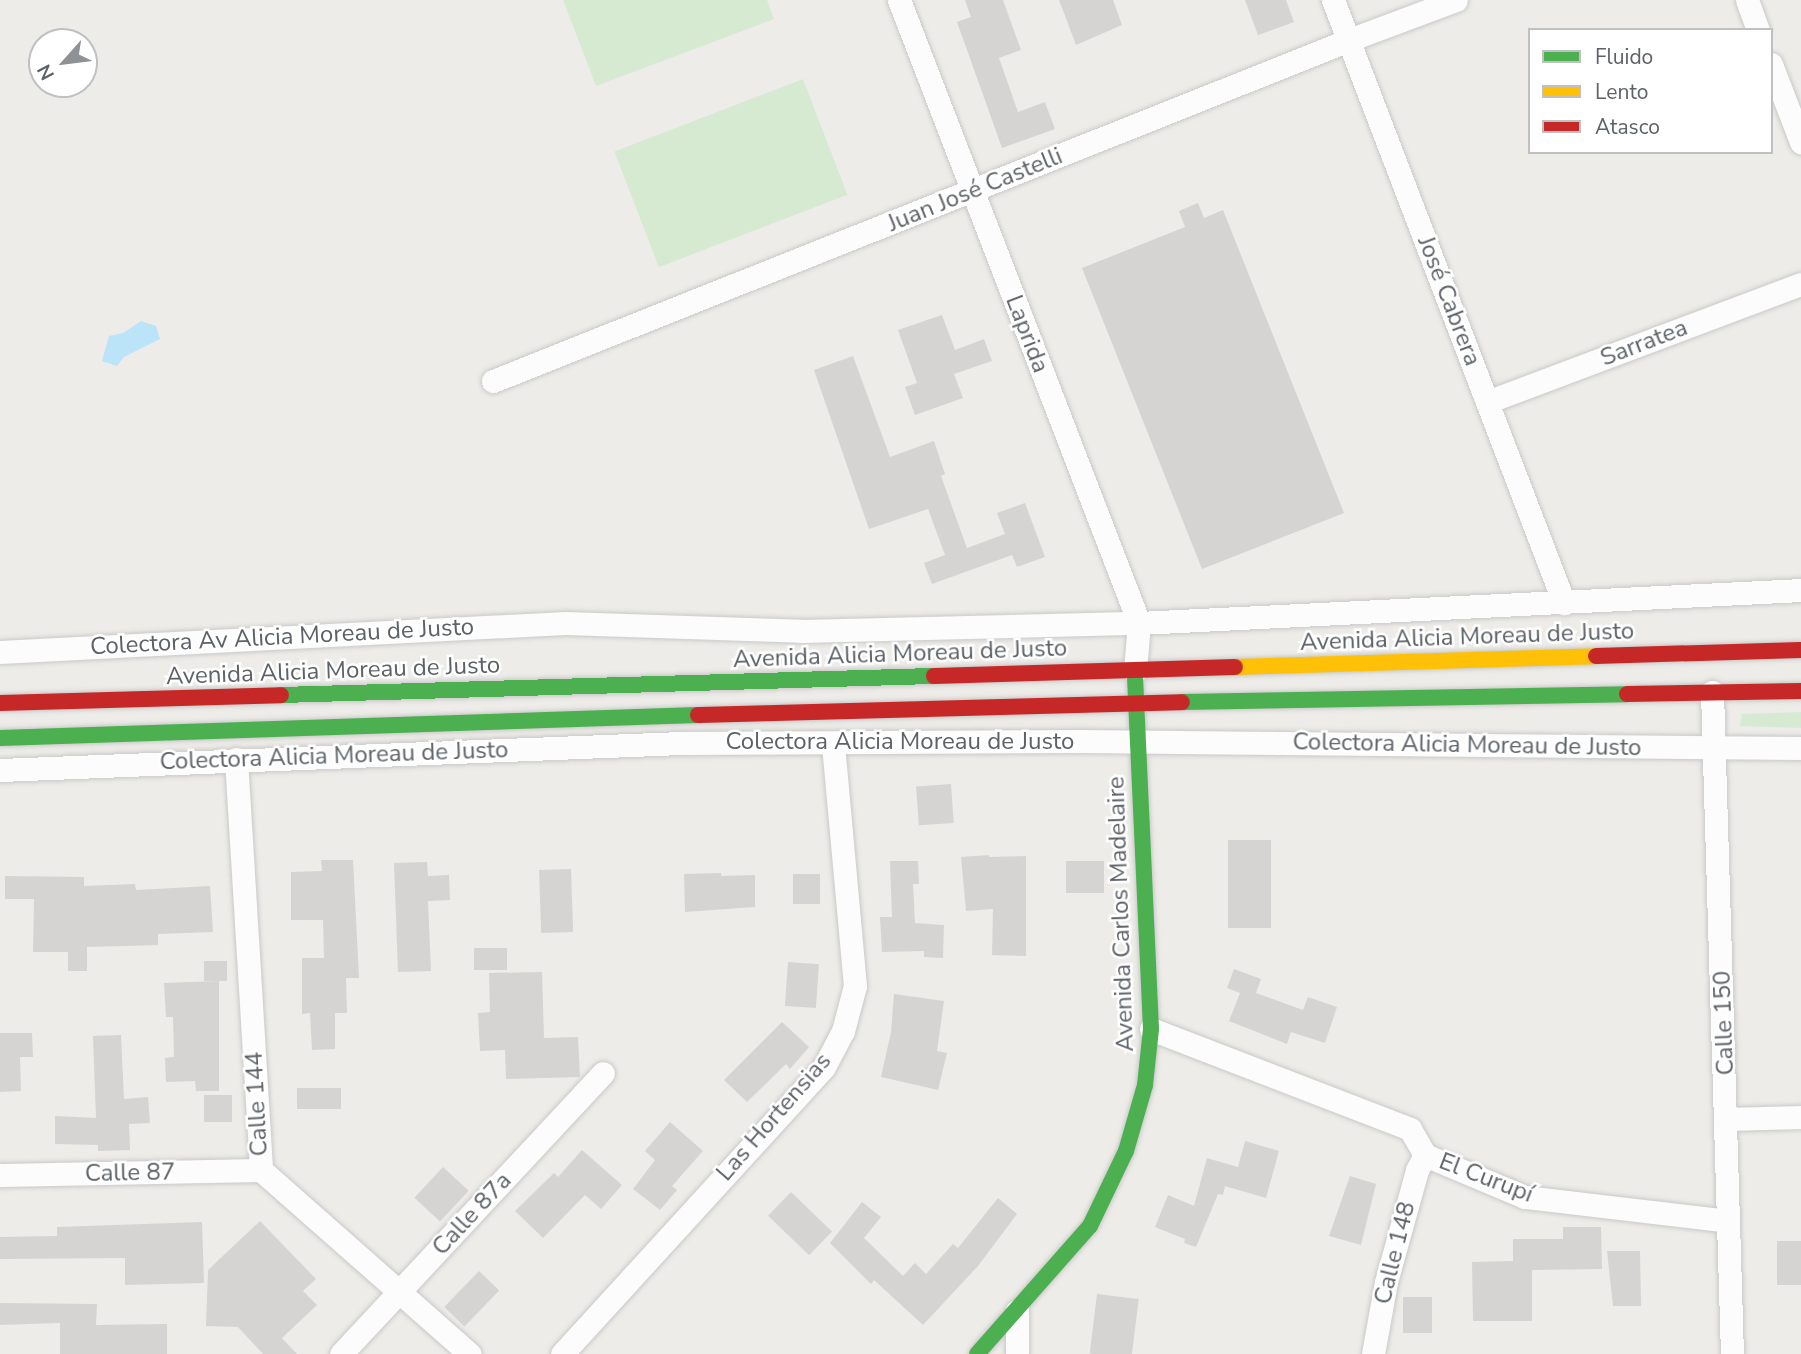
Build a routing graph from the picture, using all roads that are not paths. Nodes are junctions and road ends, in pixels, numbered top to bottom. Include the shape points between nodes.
1 (899, 0) edge
2 (1334, 0) edge
3 (1456, 0) edge
4 (1747, 0) edge
5 (1757, 28) edge
6 (1349, 40) junction
7 (1773, 69) edge
8 (1801, 142) edge
9 (973, 191) junction
10 (1801, 284) edge
11 (493, 381) dead end
12 (1487, 402) junction
13 (1801, 590) edge
14 (1564, 603) junction
15 (1139, 623) junction
16 (1801, 650) edge
17 (0, 652) edge
18 (1135, 671) junction
19 (1801, 691) edge
20 (1712, 692) junction
21 (0, 703) edge
22 (1136, 703) junction
23 (0, 738) edge
24 (1138, 742) junction
25 (833, 743) junction
26 (1801, 748) edge
27 (1714, 749) junction
28 (236, 759) junction
29 (0, 770) edge
30 (1151, 1029) junction
31 (603, 1073) dead end
32 (1801, 1117) edge
33 (1727, 1119) junction
34 (1425, 1155) junction
35 (261, 1170) junction
36 (0, 1175) edge
37 (1728, 1221) junction
38 (399, 1292) junction
39 (1017, 1311) junction
40 (341, 1354) edge
41 (470, 1354) edge
42 (562, 1354) edge
43 (977, 1354) edge
44 (1017, 1354) edge
45 (1373, 1354) edge
46 (1732, 1354) edge

1 - 9 street, Laprida
2 - 6 street, José Cabrera
3 - 6 street, Juan José Castelli
4 - 5 street
6 - 9 street, Juan José Castelli
6 - 12 street, José Cabrera
7 - 8 street
9 - 11 street, Juan José Castelli
9 - 15 street, Laprida
10 - 12 street, Sarratea
12 - 14 street, José Cabrera
13 - 14 street
14 - 15 street
15 - 17 street, Colectora Av Alicia Moreau de Justo via 801,631 565,623
15 - 18 street, Laprida
16 - 18 main road, Avenida Alicia Moreau de Justo
18 - 21 main road, Avenida Alicia Moreau de Justo
18 - 22 main road, Avenida Carlos Madelaire
19 - 20 main road
20 - 22 main road
20 - 27 street, Calle 150
22 - 23 main road
22 - 24 main road, Avenida Carlos Madelaire
24 - 25 street, Colectora Alicia Moreau de Justo
24 - 27 street, Colectora Alicia Moreau de Justo
24 - 30 main road, Avenida Carlos Madelaire
25 - 28 street, Colectora Alicia Moreau de Justo via 680,743
25 - 42 street, Las Hortensias via 855,986 844,1031 824,1067
26 - 27 street, Colectora Alicia Moreau de Justo
27 - 33 street, Calle 150
28 - 29 street, Colectora Alicia Moreau de Justo
28 - 35 street, Calle 144
30 - 34 street, El Curupí via 1410,1129
30 - 39 main road, Avenida Carlos Madelaire via 1145,1085 1126,1151 1090,1226
31 - 38 street, Calle 87a
32 - 33 street
33 - 37 street, Calle 150
34 - 37 street, El Curupí via 1525,1197
34 - 45 street, Calle 148 via 1385,1282
35 - 36 street, Calle 87
35 - 38 street, Calle 144
37 - 46 street, Calle 150
38 - 40 street, Calle 87a
38 - 41 street, Calle 144
39 - 43 main road, Avenida Carlos Madelaire
39 - 44 street

